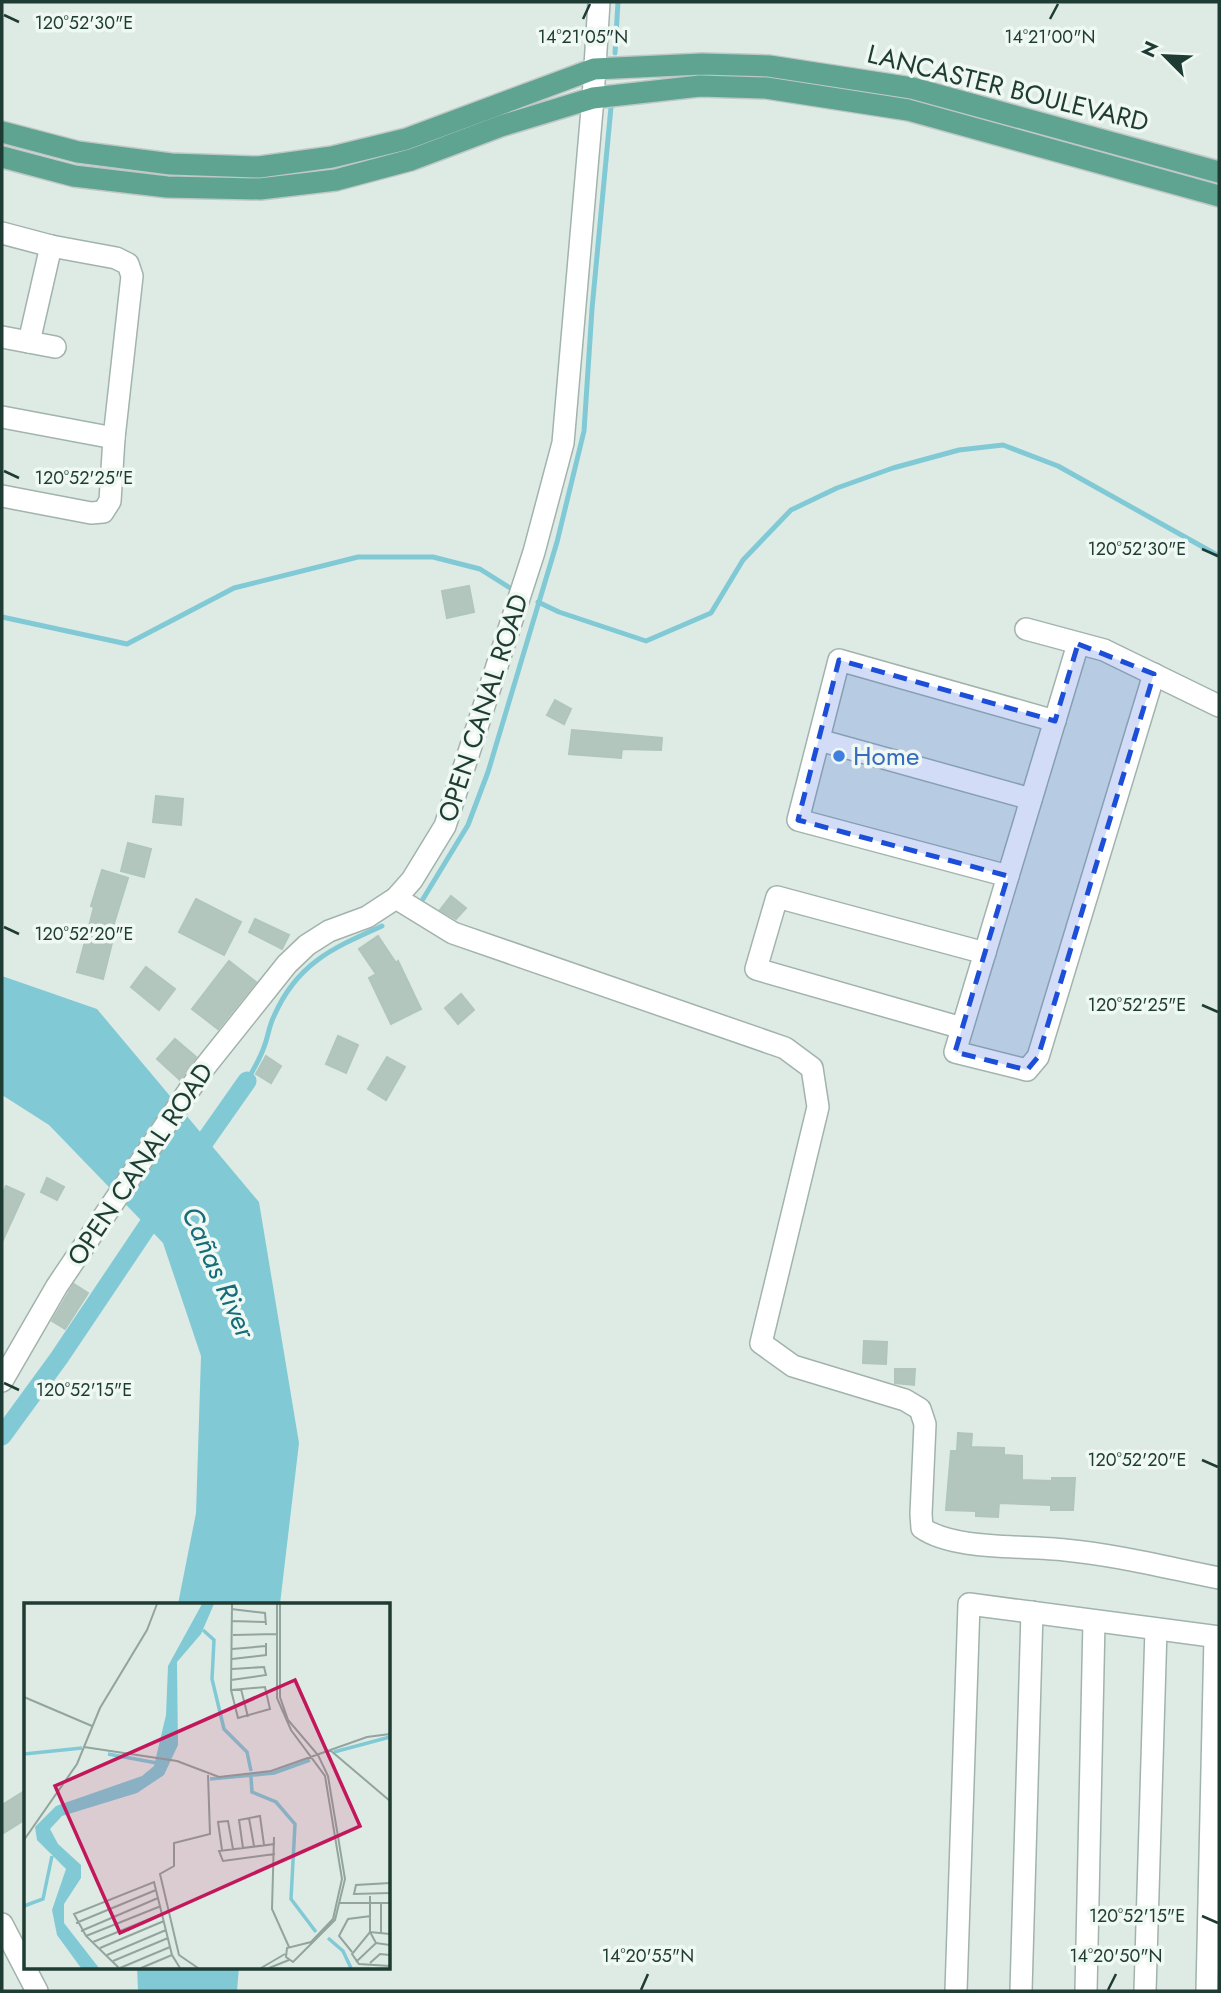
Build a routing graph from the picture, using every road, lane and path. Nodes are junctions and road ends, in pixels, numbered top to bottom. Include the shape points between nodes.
1 (599, 2) edge
2 (594, 69) junction
3 (593, 98) junction
4 (2, 132) edge
5 (2, 158) edge
6 (1219, 172) edge
7 (1219, 196) edge
8 (2, 233) edge
9 (51, 246) junction
10 (2, 337) edge
11 (29, 342) junction
12 (55, 347) dead end
13 (2, 417) edge
14 (114, 438) junction
15 (2, 496) edge
16 (1026, 629) dead end
17 (1078, 644) junction
18 (1154, 674) junction
19 (1219, 706) edge
20 (1055, 721) junction
21 (819, 740) junction
22 (1031, 799) junction
23 (1008, 876) junction
24 (396, 898) junction
25 (985, 953) junction
26 (962, 1028) junction
27 (2, 1381) edge
28 (1219, 1578) edge
29 (1032, 1612) junction
30 (1094, 1620) junction
31 (1156, 1629) junction
32 (1217, 1637) edge
33 (2, 1924) edge
34 (24, 1966) edge
35 (25, 1968) edge
36 (37, 1991) edge
37 (956, 1991) edge
38 (1021, 1991) edge
39 (1087, 1991) edge
40 (1145, 1991) edge
41 (1207, 1991) edge

1 - 2 street, OPEN CANAL ROAD
2 - 3 street, OPEN CANAL ROAD
2 - 4 main road, LANCASTER BOULEVARD via 406,139 332,157 259,167 171,164 78,152
2 - 6 main road, LANCASTER BOULEVARD via 769,65 852,77 912,88
3 - 5 main road, LANCASTER BOULEVARD via 411,160 336,180 260,189 167,187 74,176
3 - 7 main road, LANCASTER BOULEVARD via 700,86 766,88 846,99 908,110
3 - 24 street, OPEN CANAL ROAD via 559,463 445,827
8 - 9 street
9 - 11 street
9 - 14 street via 116,258 128,264 132,276
10 - 11 street
11 - 12 street
13 - 14 street
14 - 15 street via 110,501 103,512
16 - 17 street
17 - 18 street via 1104,650
17 - 20 street
18 - 19 street
18 - 26 street via 1038,1058 1027,1070 955,1052
20 - 21 street via 839,660
20 - 22 street
21 - 22 street
21 - 23 street via 798,820
22 - 23 street
23 - 25 street
24 - 27 street, OPEN CANAL ROAD via 307,944 287,964 204,1068 57,1286
24 - 28 street via 453,933 785,1048 812,1068 818,1107 761,1343 793,1366 905,1400 920,1409 925,1424 922,1528 951,1541 1067,1550
25 - 26 street
25 - 26 street via 777,897 756,969
29 - 30 street
29 - 37 street via 969,1604
29 - 38 street
30 - 31 street
30 - 39 street
31 - 32 street
31 - 40 street
32 - 41 street
33 - 34 street
35 - 36 street

